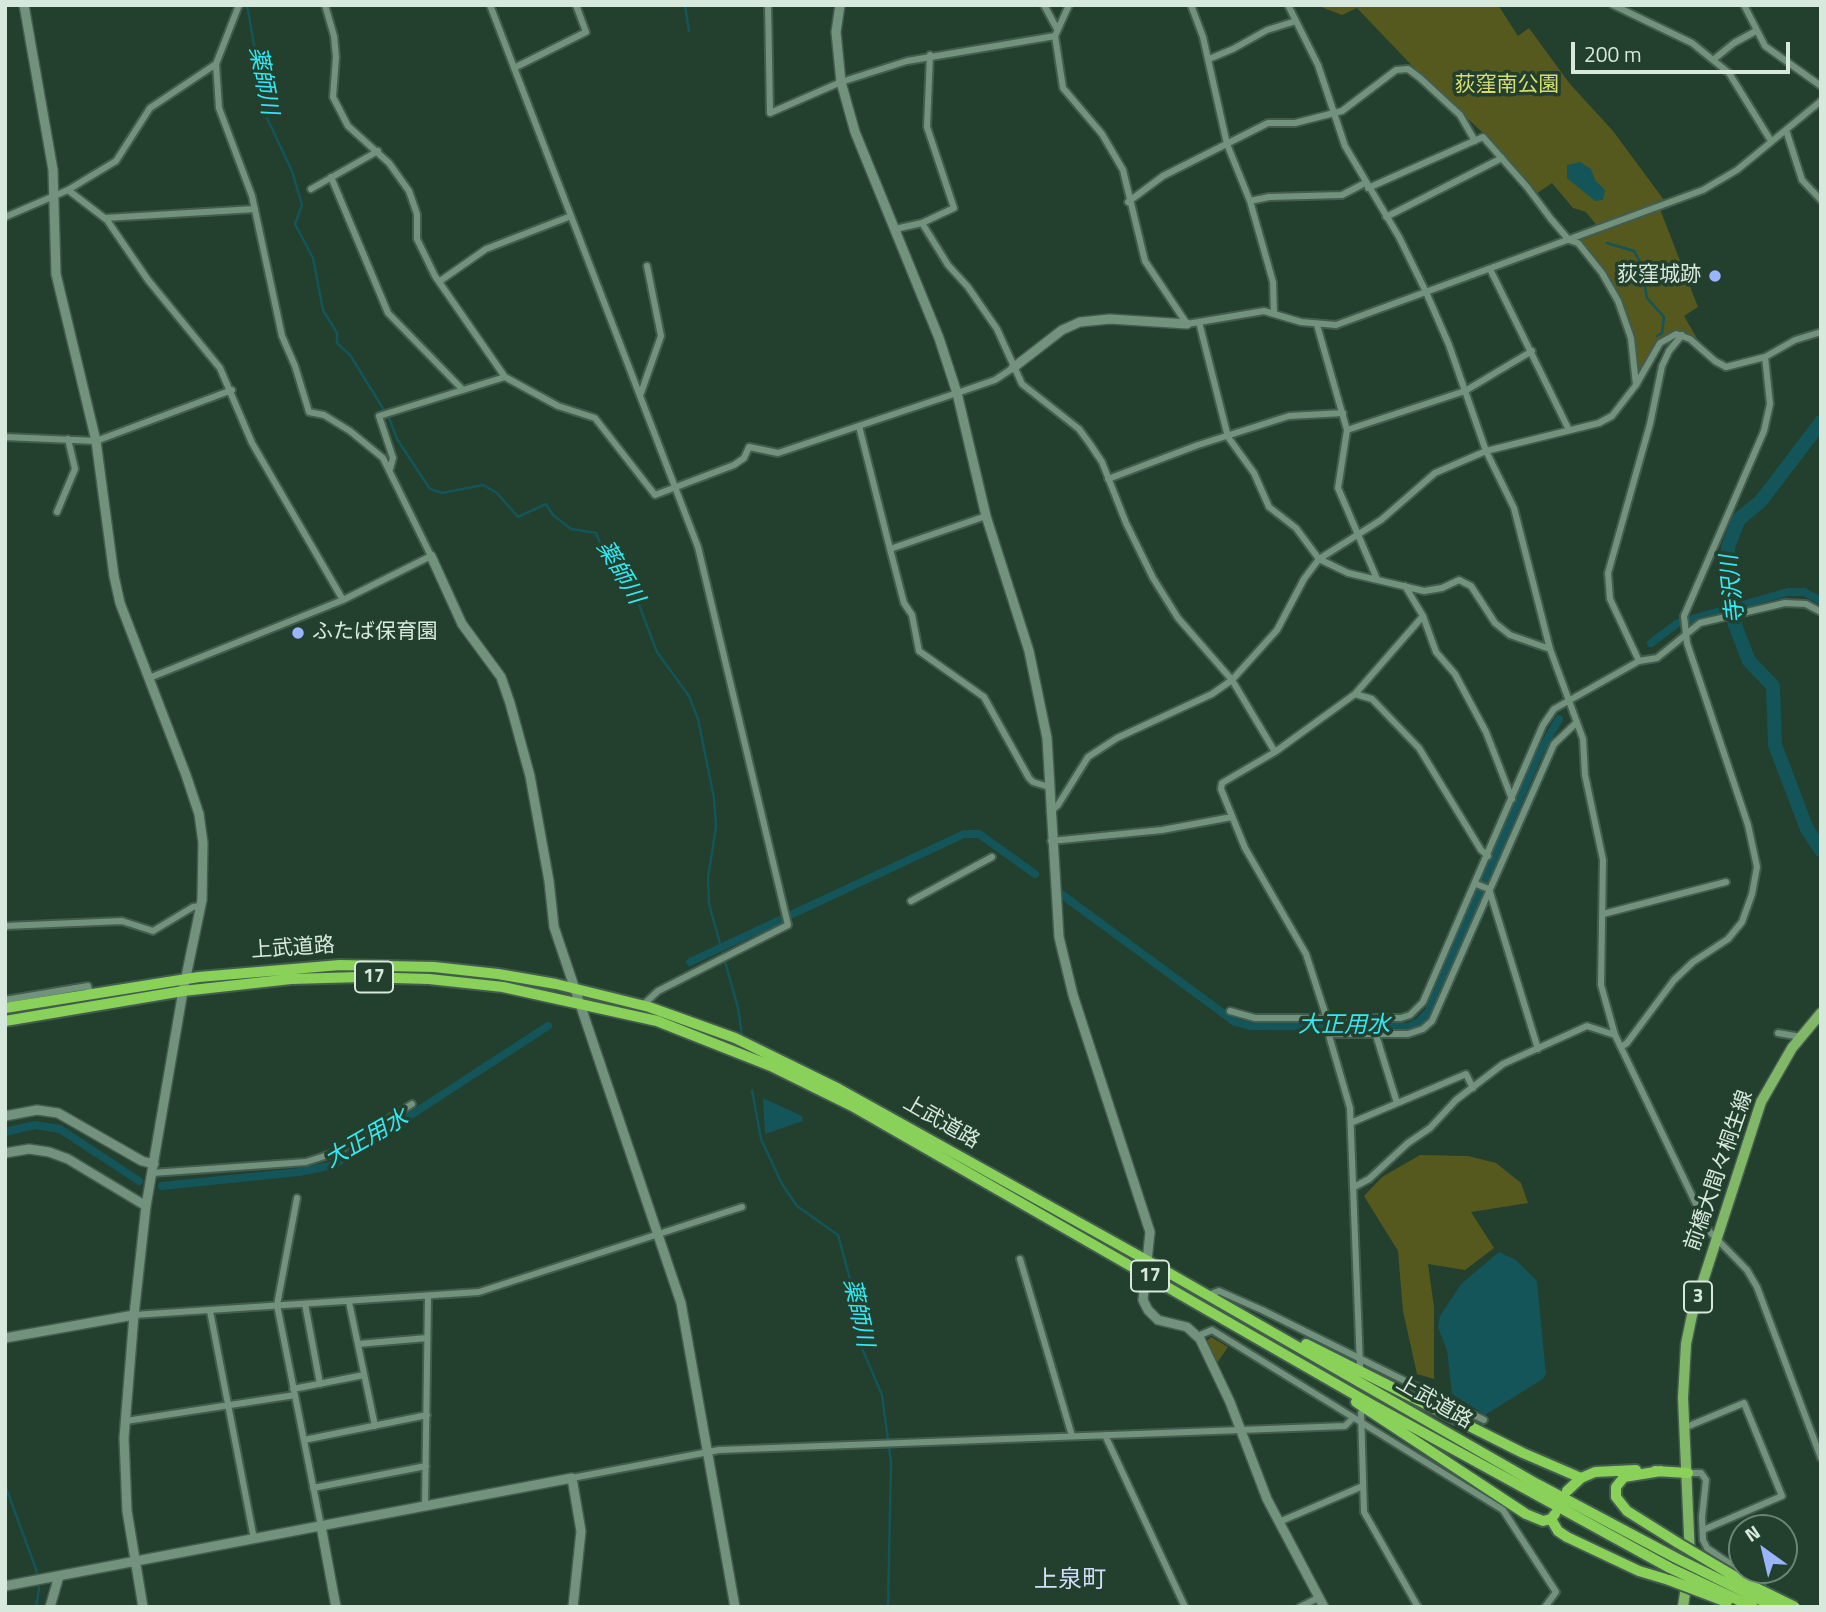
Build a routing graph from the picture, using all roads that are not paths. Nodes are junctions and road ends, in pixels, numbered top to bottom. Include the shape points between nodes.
1 (24, 5) edge
2 (239, 5) edge
3 (325, 5) edge
4 (490, 5) edge
5 (576, 5) edge
6 (768, 5) edge
7 (840, 5) edge
8 (1044, 5) edge
9 (1069, 5) edge
10 (1191, 5) edge
11 (1287, 5) edge
12 (1613, 5) edge
13 (1744, 5) edge
14 (1296, 21) junction
15 (1756, 31) junction
16 (1056, 33) junction
17 (930, 55) junction
18 (1209, 59) junction
19 (1713, 60) junction
20 (216, 64) junction
21 (514, 68) junction
22 (841, 82) junction
23 (1821, 86) edge
24 (1821, 101) edge
25 (1334, 112) junction
26 (1786, 130) junction
27 (1475, 141) junction
28 (1771, 141) junction
29 (1227, 144) junction
30 (378, 151) junction
31 (1502, 158) junction
32 (331, 177) junction
33 (1366, 185) junction
34 (311, 188) dead end
35 (68, 190) junction
36 (53, 196) junction
37 (1821, 200) edge
38 (1250, 201) junction
39 (1128, 202) junction
40 (255, 209) junction
41 (571, 216) junction
42 (5, 217) edge
43 (1386, 217) junction
44 (105, 218) junction
45 (922, 223) junction
46 (895, 229) junction
47 (1569, 240) junction
48 (647, 266) dead end
49 (1490, 269) junction
50 (440, 281) junction
51 (1426, 292) junction
52 (1274, 313) junction
53 (1199, 322) junction
54 (1187, 324) junction
55 (1317, 325) junction
56 (1821, 332) edge
57 (1682, 335) junction
58 (1532, 351) junction
59 (1765, 357) junction
60 (1013, 368) junction
61 (505, 377) junction
62 (1636, 384) junction
63 (232, 390) junction
64 (463, 390) junction
65 (1465, 391) junction
66 (640, 393) junction
67 (957, 394) junction
68 (1343, 413) junction
69 (859, 426) junction
70 (1347, 430) junction
71 (1569, 430) junction
72 (5, 437) edge
73 (1228, 437) junction
74 (68, 439) junction
75 (96, 441) junction
76 (1486, 452) junction
77 (390, 469) junction
78 (1108, 479) junction
79 (676, 488) junction
80 (57, 512) dead end
81 (986, 516) junction
82 (1358, 535) junction
83 (890, 549) junction
84 (431, 556) junction
85 (1320, 559) junction
86 (1377, 579) junction
87 (1405, 586) junction
88 (342, 600) junction
89 (1821, 612) edge
90 (1423, 616) junction
91 (1686, 631) junction
92 (1550, 649) junction
93 (1639, 661) junction
94 (149, 678) junction
95 (1232, 680) junction
96 (1355, 694) junction
97 (1567, 700) junction
98 (1576, 723) junction
99 (1275, 752) junction
100 (1049, 787) junction
101 (1512, 799) junction
102 (1050, 812) junction
103 (1232, 817) junction
104 (1051, 841) junction
105 (1488, 856) junction
106 (992, 858) dead end
107 (1726, 882) dead end
108 (1477, 884) junction
109 (1488, 889) junction
110 (911, 901) dead end
111 (201, 906) junction
112 (1604, 914) junction
113 (5, 926) edge
114 (184, 985) junction
115 (574, 988) junction
116 (90, 995) junction
117 (5, 1000) edge
118 (581, 1002) junction
119 (643, 1005) junction
120 (5, 1009) edge
121 (1230, 1011) dead end
122 (1821, 1013) edge
123 (1328, 1020) junction
124 (5, 1021) edge
125 (1329, 1033) junction
126 (1376, 1035) junction
127 (1615, 1035) junction
128 (1801, 1037) junction
129 (1620, 1047) junction
130 (1793, 1048) junction
131 (1538, 1049) junction
132 (1473, 1088) junction
133 (1397, 1103) junction
134 (412, 1104) dead end
135 (5, 1116) edge
136 (1353, 1122) junction
137 (5, 1153) edge
138 (153, 1169) junction
139 (1354, 1186) junction
140 (297, 1198) dead end
141 (146, 1206) junction
142 (742, 1207) dead end
143 (659, 1234) junction
144 (1716, 1238) junction
145 (1020, 1259) dead end
146 (1148, 1261) junction
147 (1145, 1273) junction
148 (1208, 1295) junction
149 (428, 1296) junction
150 (349, 1302) junction
151 (305, 1304) junction
152 (277, 1305) junction
153 (210, 1311) junction
154 (134, 1315) junction
155 (1246, 1324) junction
156 (1198, 1336) junction
157 (5, 1338) edge
158 (428, 1338) junction
159 (358, 1344) junction
160 (1359, 1357) junction
161 (1360, 1366) dead end
162 (365, 1376) junction
163 (320, 1384) junction
164 (294, 1392) junction
165 (228, 1405) junction
166 (1361, 1413) dead end
167 (426, 1415) junction
168 (1353, 1418) junction
169 (126, 1420) junction
170 (1484, 1420) dead end
171 (1362, 1423) junction
172 (375, 1426) junction
173 (1684, 1428) junction
174 (1242, 1429) junction
175 (1105, 1435) junction
176 (1817, 1435) edge
177 (1072, 1436) junction
178 (304, 1440) junction
179 (706, 1452) junction
180 (1821, 1458) edge
181 (426, 1466) junction
182 (1661, 1471) junction
183 (1688, 1473) junction
184 (572, 1478) junction
185 (1581, 1478) junction
186 (1363, 1486) junction
187 (313, 1488) junction
188 (1567, 1492) dead end
189 (425, 1506) junction
190 (1279, 1522) junction
191 (321, 1526) junction
192 (1703, 1530) junction
193 (254, 1539) junction
194 (136, 1562) junction
195 (1673, 1563) junction
196 (59, 1576) junction
197 (5, 1586) edge
198 (1768, 1589) dead end
199 (1320, 1597) junction
200 (1548, 1606) edge
201 (50, 1607) edge
202 (143, 1607) edge
203 (336, 1607) edge
204 (573, 1607) edge
205 (735, 1607) edge
206 (1185, 1607) edge
207 (1300, 1607) edge
208 (1324, 1607) edge
209 (1418, 1607) edge
210 (1683, 1607) edge
211 (1740, 1607) edge
212 (1753, 1607) edge
213 (1775, 1607) edge
214 (1795, 1607) edge

1 - 36 street via 49,137
2 - 20 street
3 - 30 street via 337,57 333,97 348,126
4 - 21 street
5 - 21 street via 586,32
6 - 22 street via 770,113
7 - 22 street via 836,32
8 - 16 street
9 - 16 street
10 - 18 street
11 - 14 street
12 - 19 street via 1692,43
13 - 15 street
14 - 18 street
14 - 25 street
15 - 19 street
15 - 23 street via 1765,46
16 - 17 street
16 - 39 street via 1063,88 1102,134 1123,170
17 - 22 street
17 - 45 street via 927,127 954,208
18 - 29 street
19 - 28 street via 1729,73
20 - 35 street via 150,108 116,161
20 - 40 street via 219,108
21 - 41 street
22 - 46 street via 855,132
24 - 26 street
25 - 27 street via 1355,105 1396,70 1408,69 1460,115
25 - 29 street via 1295,123 1268,123
25 - 33 street via 1345,146
26 - 28 street
26 - 37 street via 1802,180
27 - 31 street via 1483,138
27 - 33 street
28 - 47 street via 1737,170 1703,190
29 - 38 street
29 - 39 street via 1163,176
30 - 32 street
30 - 50 street via 409,191 417,214 417,239
31 - 43 street
31 - 47 street
32 - 34 street
32 - 64 street via 388,313
33 - 38 street via 1342,195
33 - 43 street
35 - 36 street
35 - 44 street
36 - 42 street
36 - 75 street via 60,295
38 - 52 street via 1273,282
39 - 54 street via 1146,261
40 - 44 street
40 - 77 street via 282,336 309,412 324,415 350,431
41 - 50 street via 486,249
41 - 66 street
43 - 51 street
44 - 63 street via 148,280 206,347
45 - 46 street
45 - 60 street via 947,265 997,329
46 - 67 street
47 - 49 street
47 - 62 street via 1578,243 1618,300 1631,338
48 - 66 street via 661,336
49 - 51 street
49 - 58 street
50 - 61 street
51 - 55 street via 1336,325
51 - 65 street
52 - 53 street
52 - 55 street
53 - 54 street
53 - 73 street
54 - 60 street via 1110,318 1080,322
55 - 68 street
56 - 59 street
57 - 59 street via 1726,367
57 - 62 street via 1660,343
57 - 93 street via 1662,366 1608,573 1610,599
58 - 65 street
58 - 71 street
59 - 91 street via 1770,404 1764,431 1684,616
60 - 67 street
60 - 78 street via 1022,384 1079,429
61 - 64 street
61 - 79 street via 558,406 595,418 655,495
62 - 71 street via 1612,416
63 - 75 street
63 - 88 street via 252,443
64 - 77 street via 380,416 393,458
65 - 70 street
65 - 76 street
66 - 79 street
67 - 69 street
67 - 81 street
68 - 70 street
68 - 73 street via 1289,416
69 - 79 street via 778,453 749,447 734,465
69 - 83 street
70 - 82 street via 1338,488
71 - 76 street
72 - 74 street
73 - 78 street
73 - 85 street via 1254,472 1269,507 1296,528
74 - 75 street
74 - 80 street via 75,469
75 - 94 street via 120,603
76 - 82 street via 1435,473
76 - 92 street via 1514,508
77 - 84 street
78 - 95 street via 1153,578 1178,618
79 - 119 street via 698,547 788,925 653,994
81 - 83 street
81 - 100 street via 1029,651 1045,729
82 - 85 street
82 - 86 street
83 - 100 street via 919,651 984,696 1029,778
84 - 88 street
84 - 115 street via 467,632 505,686 530,776 554,927
85 - 86 street via 1348,573
85 - 95 street via 1277,630
86 - 87 street
87 - 90 street
87 - 92 street via 1424,591 1459,580 1471,586 1495,623 1510,635
88 - 94 street
89 - 91 street via 1792,602 1700,623
90 - 96 street
90 - 101 street via 1436,652 1455,674 1486,733
91 - 93 street via 1657,657
91 - 129 street via 1757,867 1742,922 1728,939 1674,980
92 - 97 street
93 - 97 street
94 - 111 street via 199,814 204,876
95 - 99 street
95 - 102 street via 1088,757
96 - 99 street
96 - 105 street via 1372,699 1419,748
97 - 98 street
97 - 101 street via 1543,725
98 - 109 street via 1554,744
98 - 112 street via 1583,740 1585,775 1603,860
99 - 103 street via 1222,783
100 - 102 street
101 - 105 street
102 - 104 street
103 - 104 street via 1162,830
103 - 123 street via 1306,954
104 - 146 street via 1063,959 1150,1231
105 - 108 street
106 - 110 street
107 - 112 street
108 - 109 street
108 - 123 street via 1416,1011 1401,1018
109 - 126 street via 1435,1017 1414,1033
109 - 131 street
111 - 113 street via 153,931 122,921
111 - 114 street
112 - 127 street via 1601,985
114 - 115 highway, 上武道路 / 17 via 327,965 498,974
114 - 116 highway, 上武道路 / 17
114 - 118 highway, 上武道路 / 17 via 390,977 469,982
114 - 124 highway, 上武道路 / 17
114 - 138 street
115 - 118 street
115 - 119 highway, 上武道路 / 17
116 - 117 street via 88,986
116 - 120 highway, 上武道路 / 17
118 - 143 street
118 - 147 highway, 上武道路 / 17 via 657,1021 763,1063 852,1106
119 - 146 highway, 上武道路 / 17 via 762,1050
121 - 123 street via 1243,1017
122 - 128 main road, 前橋大間々桐生線 / 3
123 - 125 street
125 - 126 street
125 - 136 street
126 - 133 street
127 - 129 street
127 - 131 street via 1587,1026
128 - 130 main road, 前橋大間々桐生線 / 3
128 - 130 street via 1778,1032
129 - 144 street
130 - 144 main road, 前橋大間々桐生線 / 3 via 1754,1119
131 - 132 street via 1503,1064
132 - 133 street via 1466,1074
132 - 139 street via 1369,1179
133 - 136 street
134 - 138 street via 345,1147 306,1162
135 - 138 street via 37,1110 58,1113
136 - 139 street
137 - 141 street via 29,1149 68,1159
138 - 141 street
139 - 160 street
140 - 152 street
141 - 154 street
142 - 143 street
143 - 149 street via 479,1293
143 - 179 street via 681,1303
144 - 173 main road, 前橋大間々桐生線 / 3 via 1686,1344
144 - 176 street via 1757,1287
145 - 177 street
146 - 147 street
146 - 148 highway, 上武道路 / 17
147 - 155 highway, 上武道路 / 17
147 - 156 street via 1142,1294 1147,1310 1158,1320 1187,1327
148 - 155 highway, 上武道路 / 17
148 - 160 street via 1219,1291
149 - 150 street
149 - 158 street
150 - 151 street
150 - 159 street
151 - 152 street
151 - 163 street
152 - 153 street
152 - 164 street
153 - 154 street
153 - 165 street
154 - 157 street
154 - 169 street
155 - 185 highway via 1273,1328 1544,1464
155 - 195 highway, 上武道路 / 17
155 - 211 highway, bridge via 1281,1357 1536,1519 1553,1516 1558,1531 1567,1536 1639,1571
156 - 168 street via 1212,1330
156 - 174 street
158 - 159 street
158 - 167 street
159 - 162 street
160 - 161 street
160 - 170 street
162 - 163 street
162 - 172 street
163 - 164 street
164 - 165 street
164 - 178 street
165 - 169 street
165 - 193 street
166 - 171 street
167 - 172 street
167 - 181 street
168 - 171 street
168 - 174 street via 1345,1426
169 - 194 street via 127,1511
171 - 186 street
171 - 200 street via 1506,1512 1556,1592
172 - 178 street
173 - 183 main road, 前橋大間々桐生線 / 3
173 - 192 street via 1744,1403 1782,1496
174 - 175 street
174 - 190 street
175 - 177 street
175 - 206 street
176 - 180 street
177 - 179 street
178 - 187 street
179 - 184 street
179 - 205 street
181 - 187 street
181 - 189 street
182 - 183 highway
182 - 185 highway via 1602,1471
182 - 214 highway, bridge via 1624,1477 1616,1487 1616,1497 1626,1511
183 - 192 street via 1701,1473 1706,1480
183 - 210 main road, 前橋大間々桐生線 / 3 via 1690,1558
184 - 189 street
184 - 204 street via 581,1531
185 - 188 highway
186 - 190 street
186 - 209 street via 1364,1512
187 - 191 street
189 - 191 street
190 - 199 street
191 - 193 street
191 - 203 street
192 - 198 street via 1707,1548
193 - 194 street
194 - 196 street
194 - 202 street
195 - 212 highway, 上武道路 / 17, bridge
195 - 213 highway, 上武道路 / 17, bridge
196 - 197 street
196 - 201 street
199 - 207 street
199 - 208 street

